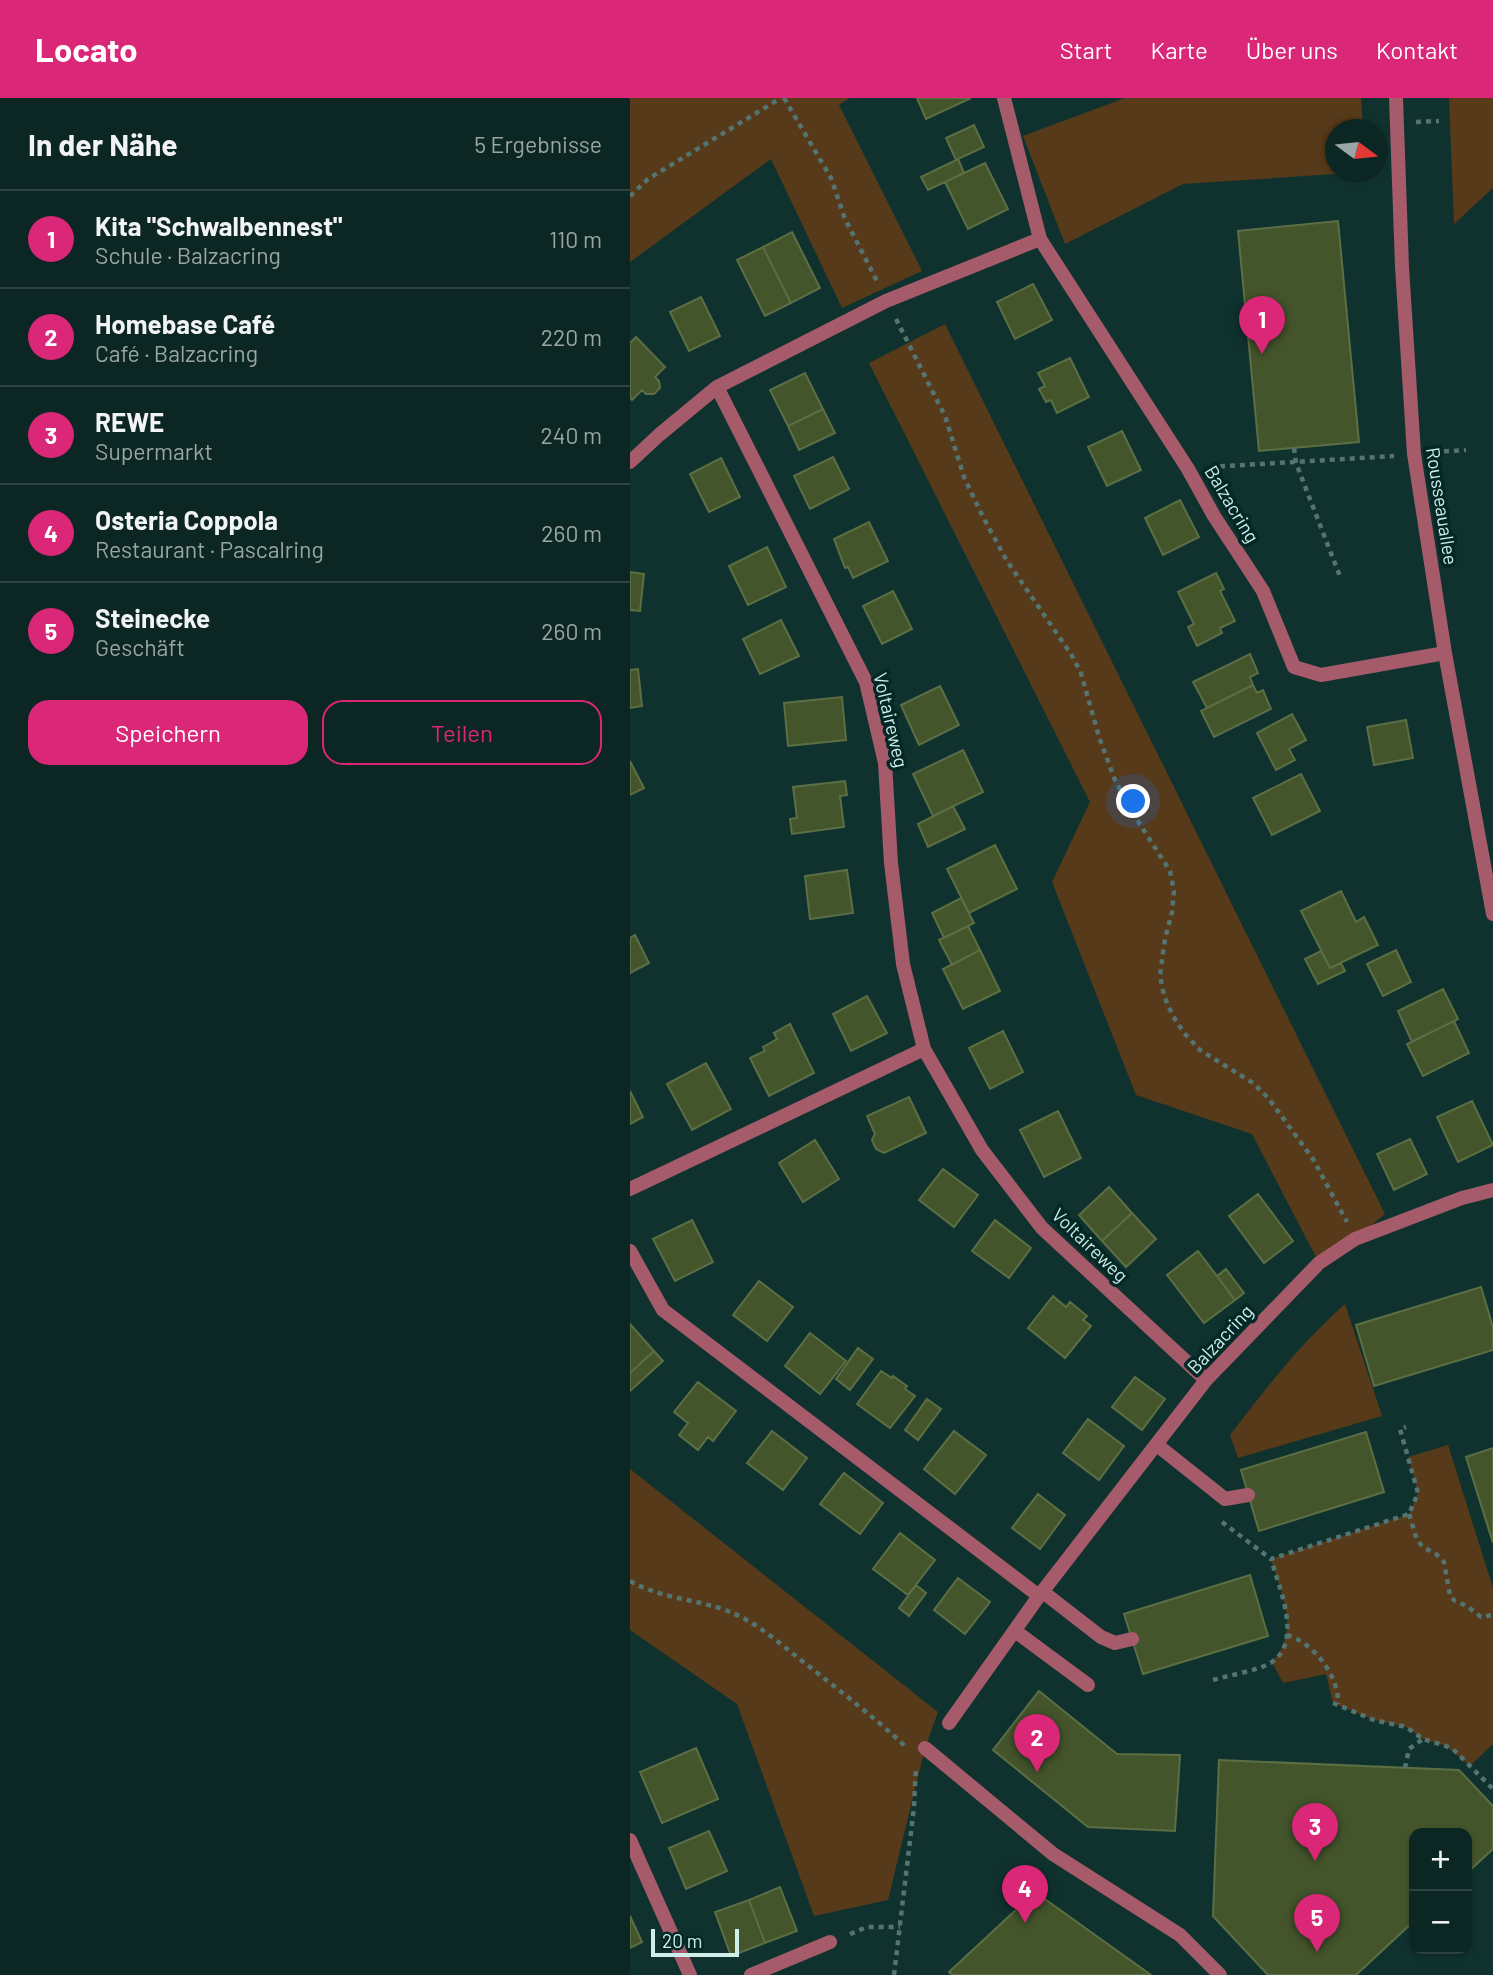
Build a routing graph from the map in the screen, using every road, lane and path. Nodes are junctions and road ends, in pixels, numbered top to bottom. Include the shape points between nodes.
1 (783, 98) edge
2 (1004, 98) edge
3 (1396, 98) edge
4 (630, 196) edge
5 (1040, 239) junction
6 (886, 301) junction
7 (717, 387) junction
8 (1294, 448) dead end
9 (1466, 450) dead end
10 (1414, 454) junction
11 (630, 463) edge
12 (1296, 463) junction
13 (1188, 468) junction
14 (1341, 579) dead end
15 (1445, 653) junction
16 (1493, 914) edge
17 (924, 1049) junction
18 (630, 1189) edge
19 (1493, 1189) edge
20 (1355, 1239) junction
21 (630, 1251) edge
22 (1206, 1380) junction
23 (1406, 1427) dead end
24 (1157, 1445) junction
25 (1248, 1494) dead end
26 (1409, 1514) junction
27 (1218, 1518) dead end
28 (1271, 1559) junction
29 (630, 1581) edge
30 (1041, 1594) junction
31 (1493, 1615) edge
32 (1015, 1631) junction
33 (1287, 1635) junction
34 (1132, 1639) dead end
35 (1213, 1680) dead end
36 (1088, 1685) dead end
37 (949, 1723) dead end
38 (1423, 1739) junction
39 (906, 1747) dead end
40 (921, 1752) joint
41 (1405, 1768) dead end
42 (1493, 1789) edge
43 (630, 1840) edge
44 (900, 1927) junction
45 (830, 1942) joint
46 (690, 1975) edge
47 (751, 1975) edge
48 (894, 1975) edge
49 (1220, 1975) edge

1 - 4 path via 648,179
1 - 6 path via 831,178 845,219
2 - 5 street, Balzacring
3 - 10 street, Rousseauallee
5 - 6 street
5 - 13 street, Balzacring
6 - 7 street
6 - 20 path via 933,388 982,515 1007,561 1071,654 1115,780 1170,870 1172,912 1160,975 1173,1017 1200,1050 1253,1083 1269,1099 1313,1159
7 - 11 street
7 - 17 street, Voltaireweg via 866,682 885,763 903,964
8 - 12 path
9 - 10 path
10 - 12 path
10 - 15 street, Rousseauallee
12 - 13 path
12 - 14 path
13 - 15 street, Balzacring via 1263,591 1294,667 1321,675
15 - 16 street, Rousseauallee
17 - 18 street
17 - 22 street, Voltaireweg via 982,1150 1042,1228
19 - 20 street, Balzacring
20 - 22 street, Balzacring via 1319,1263
21 - 30 street via 663,1310
22 - 24 street, Balzacring
23 - 26 path via 1400,1429 1418,1493
24 - 25 street via 1225,1499
24 - 30 street, Balzacring
26 - 28 path
26 - 31 path via 1417,1539 1444,1562 1448,1591 1455,1601 1481,1617
27 - 28 path
28 - 33 path via 1287,1618
29 - 39 path via 670,1598 740,1616
30 - 32 street, Balzacring
30 - 34 street via 1101,1637 1115,1643
32 - 36 street
32 - 37 street, Balzacring
33 - 35 path via 1272,1662
33 - 38 path via 1297,1638 1323,1663 1336,1683 1335,1703 1374,1720 1406,1727
38 - 41 path via 1409,1749
38 - 42 path via 1455,1751
40 - 44 path
40 - 49 street via 1053,1854 1181,1936
43 - 46 street
44 - 45 path via 867,1927
44 - 48 path
45 - 47 street

